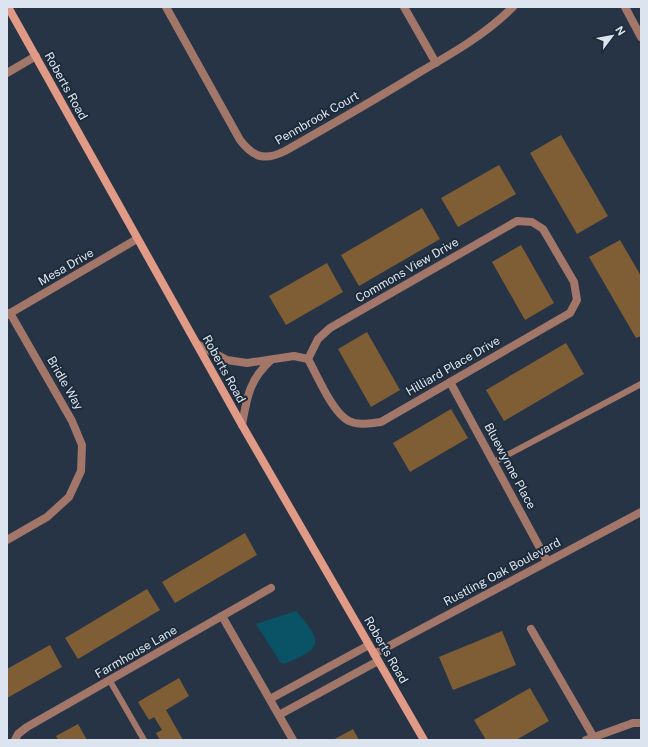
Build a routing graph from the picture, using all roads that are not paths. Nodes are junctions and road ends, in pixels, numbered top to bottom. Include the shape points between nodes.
1 (8, 7) edge
2 (166, 7) edge
3 (404, 7) edge
4 (513, 7) edge
5 (625, 7) edge
6 (641, 37) edge
7 (36, 56) junction
8 (436, 63) junction
9 (7, 74) edge
10 (532, 222) joint
11 (137, 240) junction
12 (8, 314) edge
13 (197, 344) junction
14 (308, 359) junction
15 (270, 360) junction
16 (450, 382) junction
17 (641, 384) edge
18 (242, 425) junction
19 (494, 462) junction
20 (641, 512) edge
21 (7, 540) edge
22 (547, 561) junction
23 (271, 588) dead end
24 (222, 616) junction
25 (531, 629) dead end
26 (369, 644) junction
27 (376, 657) junction
28 (110, 681) junction
29 (270, 699) junction
30 (279, 715) junction
31 (641, 723) edge
32 (589, 738) edge
33 (16, 740) edge
34 (144, 740) edge
35 (293, 740) edge
36 (424, 740) edge

1 - 7 main road, Roberts Road
2 - 8 street, Pennbrook Court via 240,140 248,151 260,157 273,157 285,151
3 - 8 street
4 - 8 street, Pennbrook Court via 497,23
5 - 6 street
7 - 9 street
7 - 11 main road, Roberts Road
10 - 14 street, Commons View Drive via 517,221 330,328 318,339
10 - 16 street, Hilliard Place Drive via 543,229 571,276 577,300 570,313
11 - 12 street, Mesa Drive
11 - 13 main road, Roberts Road
12 - 21 street, Bridle Way via 72,421 82,445 81,471 69,497 47,517
13 - 15 street via 227,360 247,363
13 - 18 main road, Roberts Road
14 - 15 street via 294,356
14 - 16 street, Hilliard Place Drive via 337,410 349,421 363,424 381,422
15 - 18 street via 254,379
16 - 19 street, Bluewynne Place
17 - 19 lane
18 - 26 main road, Roberts Road
19 - 22 street, Bluewynne Place
20 - 22 street, Rustling Oak Boulevard
22 - 27 street, Rustling Oak Boulevard
23 - 24 street, Farmhouse Lane
24 - 28 street, Farmhouse Lane
24 - 29 street
25 - 32 street
26 - 27 main road, Roberts Road
26 - 29 street
27 - 30 street, Rustling Oak Boulevard
27 - 36 main road, Roberts Road
28 - 33 street, Farmhouse Lane via 27,727 18,734
28 - 34 lane
29 - 30 street
30 - 35 street
31 - 32 street via 633,723

